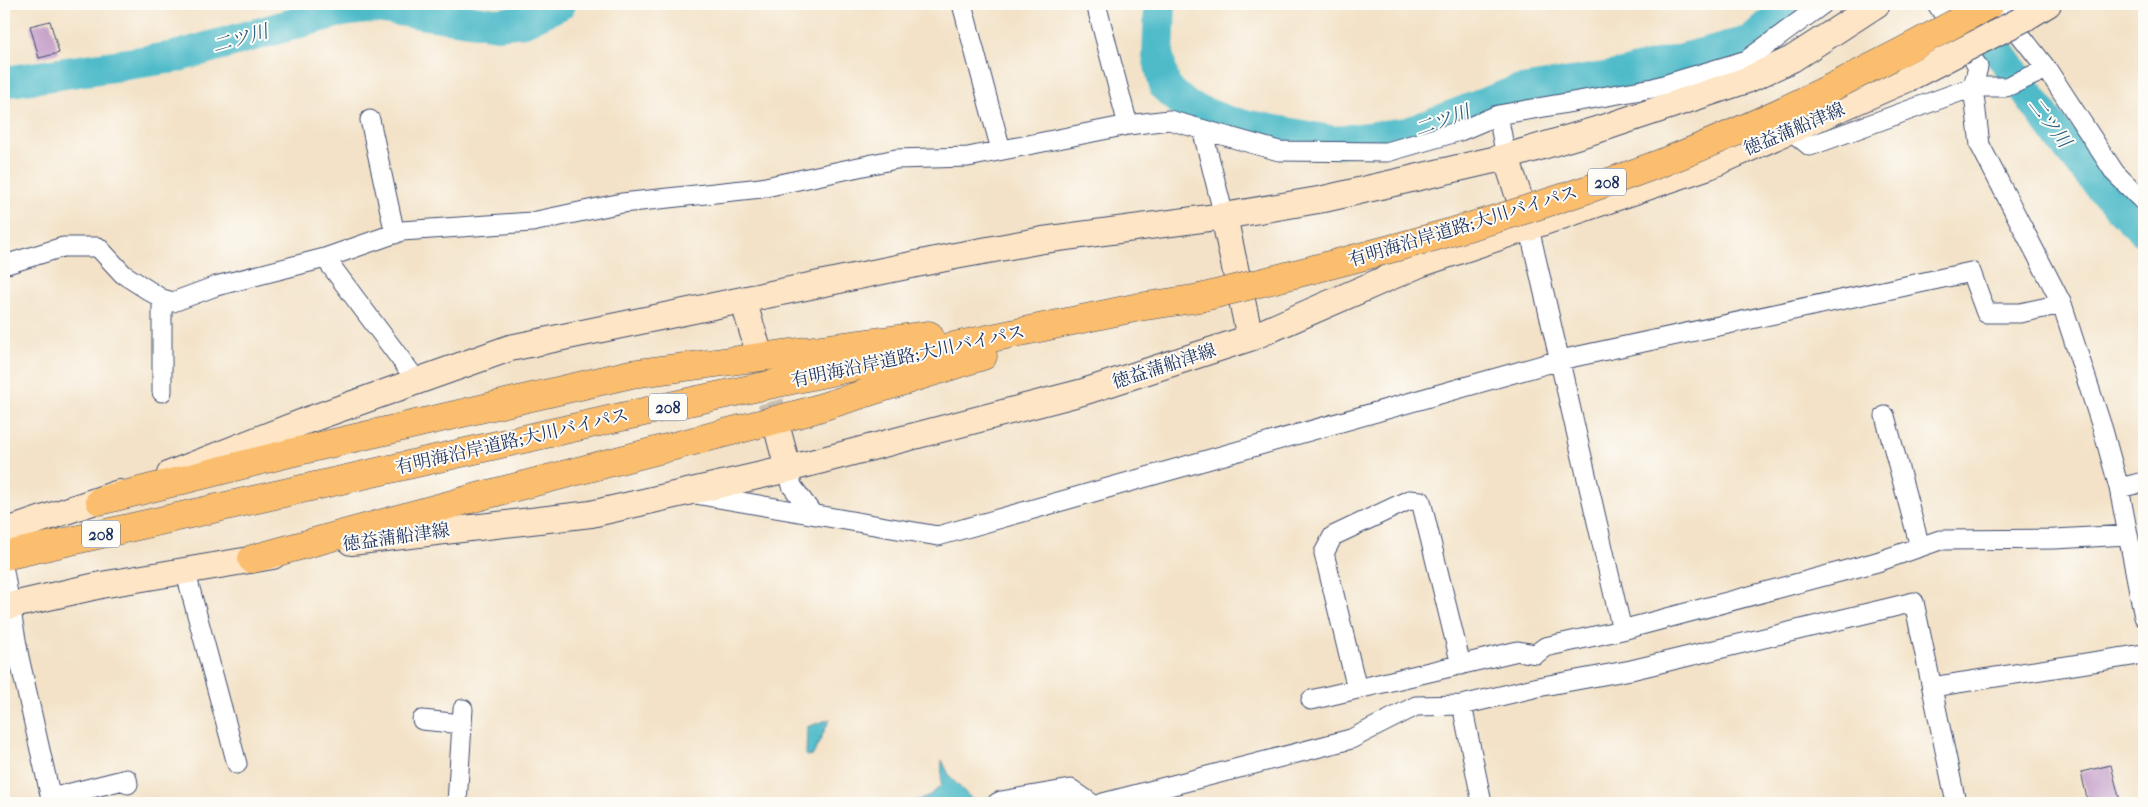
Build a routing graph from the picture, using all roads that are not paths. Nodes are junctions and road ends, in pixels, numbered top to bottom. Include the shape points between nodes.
1 (962, 4) edge
2 (1096, 4) edge
3 (1824, 4) edge
4 (1877, 4) edge
5 (1937, 4) edge
6 (1967, 4) edge
7 (1990, 4) edge
8 (1996, 4) edge
9 (2048, 4) edge
10 (2047, 69) junction
11 (1973, 87) junction
12 (1498, 116) junction
13 (370, 120) dead end
14 (1128, 125) junction
15 (1202, 129) junction
16 (1789, 129) junction
17 (1001, 150) junction
18 (1506, 157) junction
19 (2144, 202) edge
20 (1224, 216) junction
21 (1529, 228) junction
22 (395, 234) junction
23 (326, 258) junction
24 (4, 265) edge
25 (1199, 293) junction
26 (162, 299) junction
27 (743, 300) junction
28 (2062, 304) junction
29 (1139, 308) junction
30 (1250, 338) junction
31 (757, 346) tunnel mouth
32 (1560, 360) junction
33 (417, 381) junction
34 (162, 392) dead end
35 (1885, 416) dead end
36 (778, 435) tunnel mouth
37 (788, 469) junction
38 (2144, 482) edge
39 (2119, 488) junction
40 (685, 492) junction
41 (100, 501) junction
42 (811, 512) junction
43 (4, 532) edge
44 (2128, 535) junction
45 (1920, 547) junction
46 (4, 556) edge
47 (252, 559) junction
48 (185, 570) junction
49 (4, 571) edge
50 (8, 607) edge
51 (2144, 617) edge
52 (1622, 630) junction
53 (2144, 654) edge
54 (1461, 665) junction
55 (1932, 687) junction
56 (1357, 689) junction
57 (1311, 700) dead end
58 (1462, 705) junction
59 (422, 720) dead end
60 (237, 764) dead end
61 (128, 784) dead end
62 (52, 801) edge
63 (457, 803) edge
64 (997, 803) edge
65 (1091, 803) edge
66 (1103, 803) edge
67 (1482, 803) edge
68 (1956, 803) edge

1 - 17 street
2 - 14 street
3 - 12 street via 1747,60 1652,88
4 - 18 main road via 1792,59 1747,80
5 - 11 street via 1978,67
6 - 25 highway, 有明海沿岸道路;大川バイパス / 208 via 1866,60 1769,106 1656,153 1536,196
7 - 25 highway, 有明海沿岸道路;大川バイパス / 208, bridge via 1870,70 1661,163 1454,231
8 - 10 street
9 - 16 main road, 徳益蒲船津線, bridge via 1907,79
10 - 11 street via 2006,87
10 - 19 street via 2115,173
11 - 16 street via 1810,146
11 - 28 street via 1980,145
12 - 15 street via 1388,152 1279,151
12 - 18 street
13 - 22 street
14 - 15 street via 1169,120
14 - 17 street
15 - 20 street
16 - 21 main road, 徳益蒲船津線 via 1709,166
17 - 22 street via 968,157 896,160 761,188 622,203 532,222
18 - 20 main road via 1324,199
18 - 21 main road
20 - 27 main road via 1043,240
20 - 30 main road
21 - 30 main road, 徳益蒲船津線 via 1420,264
21 - 32 street
22 - 23 street
23 - 26 street via 216,286 174,302
23 - 33 street
24 - 26 street via 63,246 98,246 123,274
25 - 29 highway, 有明海沿岸道路;大川バイパス / 208
26 - 34 street
27 - 31 main road
27 - 33 main road via 510,348
28 - 32 street via 2020,313 1986,313 1971,272
28 - 39 street
29 - 41 highway via 631,374
29 - 46 highway, 有明海沿岸道路;大川バイパス / 208 via 688,402
29 - 47 highway via 806,412
30 - 37 main road, 徳益蒲船津線 via 1083,392
32 - 42 street via 938,536
32 - 52 street
33 - 41 main road
35 - 45 street
36 - 37 main road
37 - 40 main road, 徳益蒲船津線
37 - 42 street via 792,486
38 - 39 street
39 - 44 street
40 - 42 street
40 - 47 main road, 徳益蒲船津線 via 591,514 379,537
41 - 43 main road
44 - 45 street via 1940,540
44 - 51 street
45 - 52 street via 1877,562
47 - 48 main road, 徳益蒲船津線
48 - 50 main road, 徳益蒲船津線 via 101,585
48 - 60 street
49 - 50 street
50 - 62 street
52 - 54 street via 1545,647 1536,654 1518,651
53 - 55 street
54 - 56 street
54 - 56 street via 1421,501 1409,500 1333,536 1324,553
55 - 58 street via 1914,602 1631,670
55 - 68 street
56 - 57 street
58 - 66 street via 1416,706 1351,739
58 - 67 street
59 - 63 street via 462,716
61 - 62 street via 127,779
64 - 65 street via 1071,789

